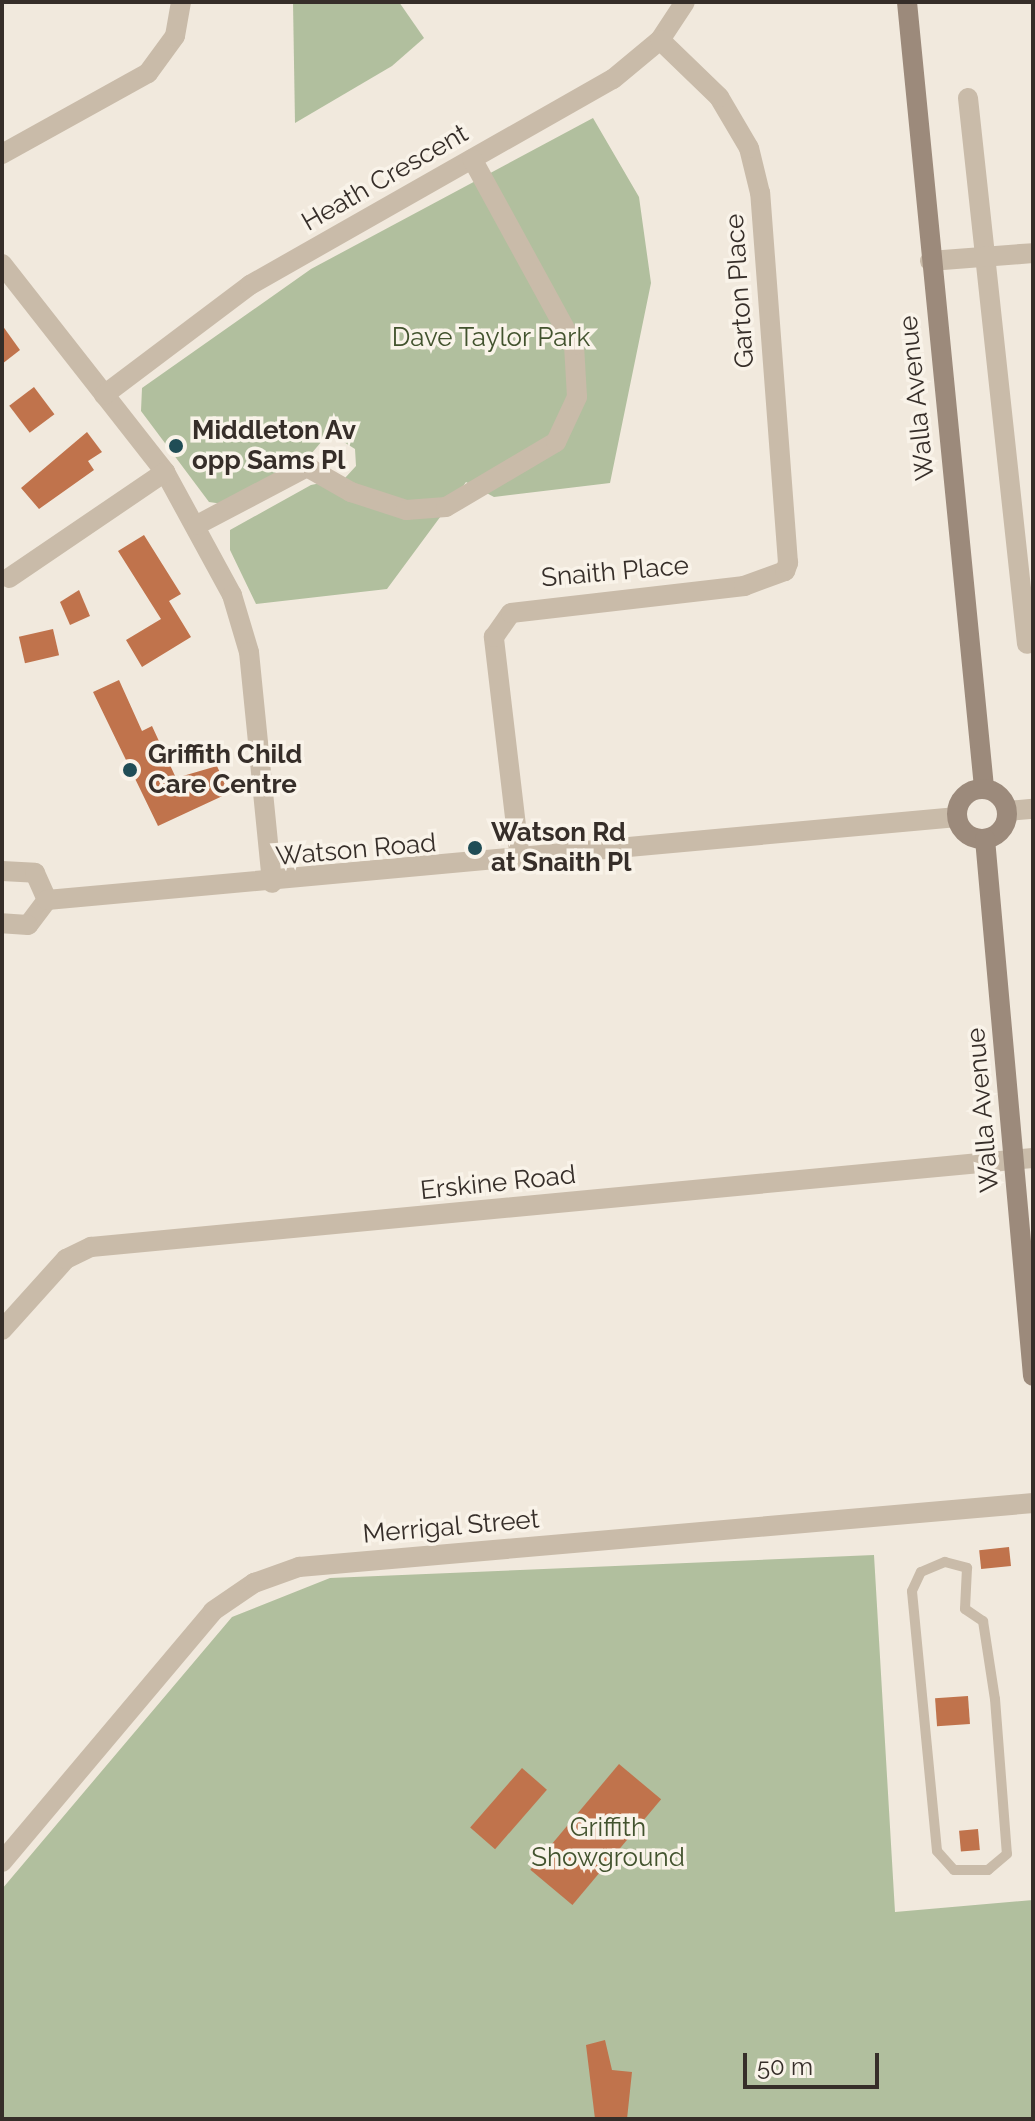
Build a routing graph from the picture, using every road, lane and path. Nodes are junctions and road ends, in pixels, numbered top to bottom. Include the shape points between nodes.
1 (181, 2) edge
2 (685, 2) edge
3 (907, 2) edge
4 (660, 40) junction
5 (968, 98) dead end
6 (2, 154) edge
7 (472, 159) junction
8 (1033, 253) edge
9 (986, 256) junction
10 (930, 261) junction
11 (2, 264) edge
12 (104, 395) junction
13 (165, 472) junction
14 (197, 525) junction
15 (785, 571) joint
16 (9, 578) dead end
17 (1027, 644) dead end
18 (984, 788) junction
19 (1033, 809) edge
20 (1008, 811) junction
21 (957, 817) junction
22 (985, 839) junction
23 (520, 860) junction
24 (3, 865) edge
25 (272, 883) junction
26 (47, 900) junction
27 (2, 923) edge
28 (1023, 1159) edge
29 (2, 1330) edge
30 (1033, 1376) edge
31 (1033, 1503) edge
32 (987, 1643) joint
33 (2, 1862) edge

1 - 6 street via 175,36 148,73
2 - 4 street, Heath Crescent
3 - 10 street, Walla Avenue
4 - 7 street, Heath Crescent via 613,79
4 - 15 street, Garton Place via 719,97 753,163 789,549
5 - 9 street
7 - 12 street, Heath Crescent via 250,285
7 - 14 street via 574,345 577,397 556,442 446,507 406,510 351,492 307,467
8 - 9 street
9 - 10 street
9 - 17 street
10 - 18 street, Walla Avenue
11 - 12 street
12 - 13 street
13 - 14 street
13 - 16 street
14 - 25 street via 232,595 249,652
15 - 23 street, Snaith Place via 744,586 511,613 494,637
18 - 20 street via 1000,795
18 - 21 street via 964,796
19 - 20 street
20 - 22 street via 999,833
21 - 22 street via 963,831
21 - 23 street, Watson Road
22 - 28 street, Walla Avenue
23 - 25 street, Watson Road
24 - 26 street via 35,873
25 - 26 street, Watson Road
26 - 27 street via 28,925
28 - 29 street, Erskine Road via 91,1247 66,1259
28 - 30 street, Walla Avenue
31 - 33 street, Merrigal Street via 299,1567 254,1583 213,1611
32 - 32 lane via 983,1621 965,1609 967,1568 945,1562 921,1572 912,1591 937,1851 948,1866 967,1872 999,1867 1007,1854

